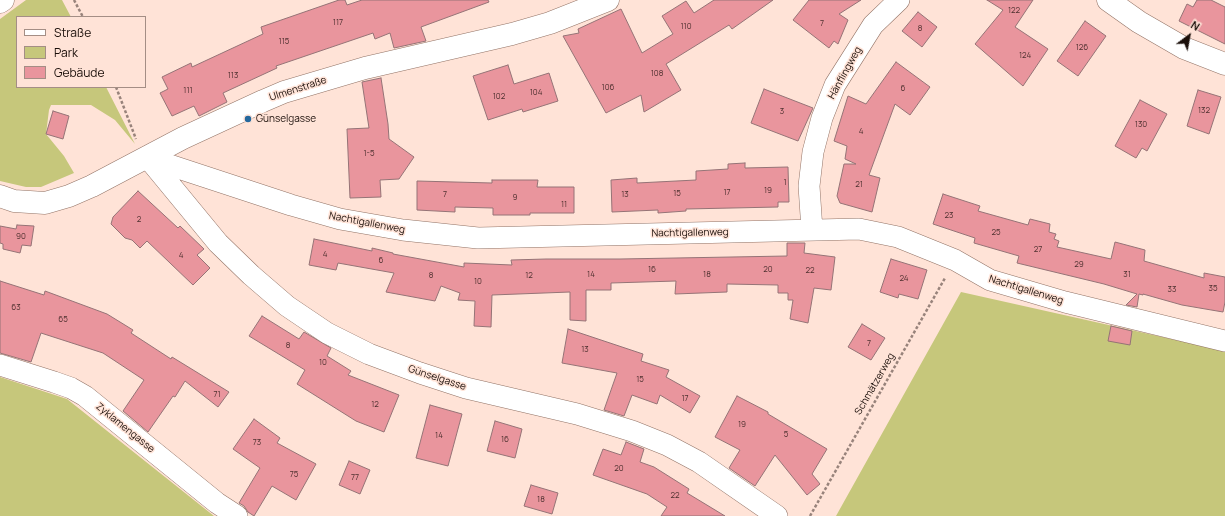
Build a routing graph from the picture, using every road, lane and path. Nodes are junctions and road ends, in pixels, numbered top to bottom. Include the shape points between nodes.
1 (3, 0) edge
2 (74, 0) edge
3 (608, 0) edge
4 (899, 0) edge
5 (1108, 0) edge
6 (0, 2) edge
7 (82, 16) edge
8 (1225, 64) edge
9 (116, 88) edge
10 (146, 159) junction
11 (0, 196) edge
12 (812, 230) junction
13 (955, 260) junction
14 (1225, 341) edge
15 (0, 365) edge
16 (237, 516) edge
17 (777, 516) edge
18 (810, 516) edge

1 - 6 street
2 - 7 path
3 - 10 street, Ulmenstraße via 550,23 512,34 365,68 284,92 183,138
4 - 12 street, Hänflingweg via 873,26 835,85 822,118 813,152 809,186
5 - 8 street via 1139,22 1184,48
9 - 10 path
10 - 11 street, Ulmenstraße via 92,186 45,203 14,201
10 - 12 street, Nachtigallenweg via 340,219 403,230 478,238
10 - 17 street, Günselgasse via 218,243 251,275 287,306 326,332 369,354 420,373 466,388 577,414 667,445 699,462
12 - 13 street, Nachtigallenweg via 859,229 898,237
13 - 14 street, Nachtigallenweg via 990,280 1065,302
13 - 18 path, Schmätzerweg
15 - 16 street, Zyklamengasse via 71,388 85,396 217,503

